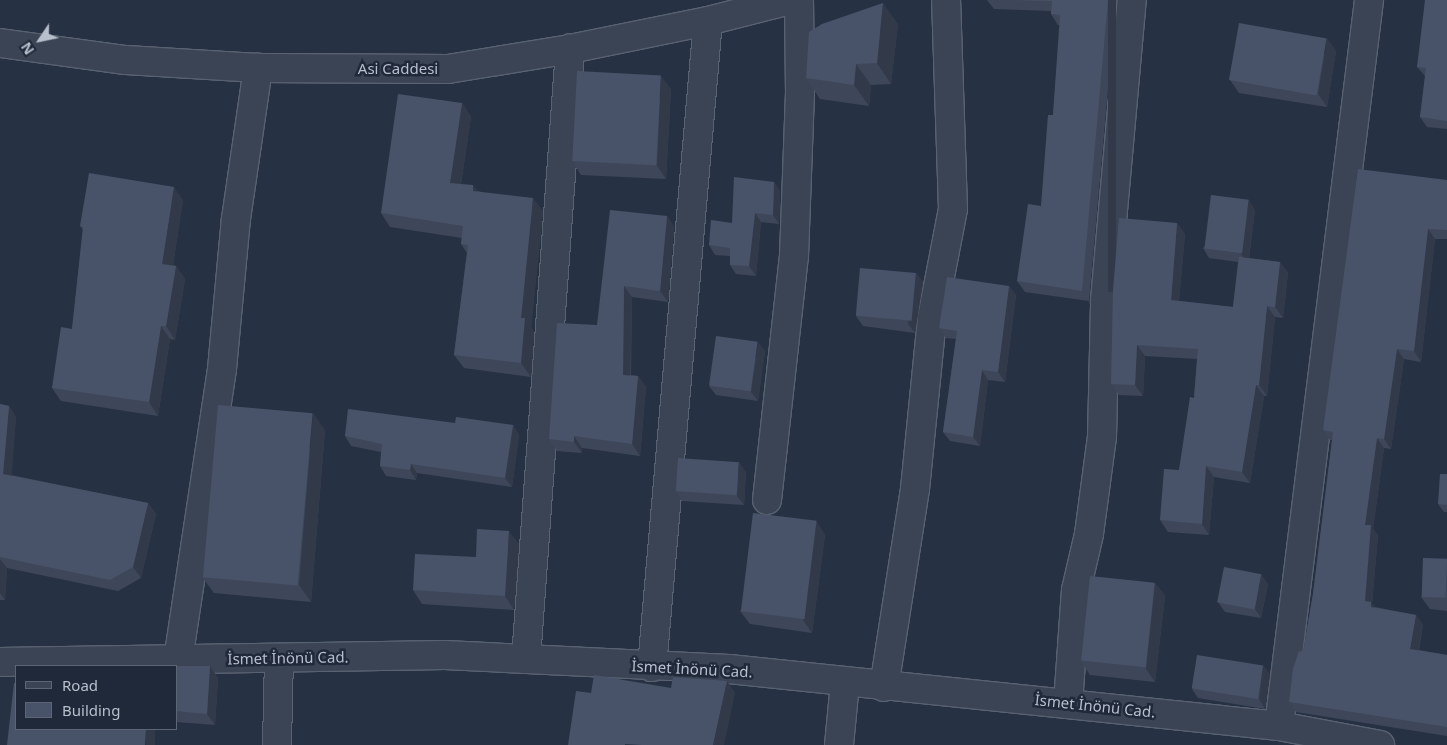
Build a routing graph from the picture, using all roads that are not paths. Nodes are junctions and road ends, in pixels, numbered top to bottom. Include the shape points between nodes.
1 (790, 0) edge
2 (798, 0) edge
3 (946, 0) edge
4 (1132, 0) edge
5 (1369, 0) edge
6 (708, 21) junction
7 (0, 43) edge
8 (570, 49) junction
9 (258, 68) junction
10 (767, 500) dead end
11 (279, 659) junction
12 (526, 659) junction
13 (178, 660) junction
14 (0, 662) edge
15 (652, 667) junction
16 (845, 683) junction
17 (884, 687) junction
18 (1068, 704) junction
19 (1279, 726) junction
20 (277, 745) edge
21 (839, 745) edge
22 (1380, 745) edge

1 - 6 street, Asi Caddesi
2 - 10 street via 800,94 794,256
3 - 17 street via 953,209 932,318 915,489
4 - 18 street via 1105,300 1102,437 1089,534 1076,590
5 - 19 street
6 - 8 street, Asi Caddesi
6 - 15 street
7 - 9 street, Asi Caddesi via 126,60
8 - 9 street, Asi Caddesi via 448,69
8 - 12 street
9 - 13 street via 236,219 222,369
11 - 12 street, İsmet İnönü Cad. via 445,655
11 - 13 street, İsmet İnönü Cad.
11 - 20 street
12 - 15 street, İsmet İnönü Cad.
13 - 14 street, İsmet İnönü Cad.
15 - 16 street, İsmet İnönü Cad. via 729,669
16 - 17 street, İsmet İnönü Cad.
16 - 21 street
17 - 18 street, İsmet İnönü Cad.
18 - 19 street, İsmet İnönü Cad.
19 - 22 street, İsmet İnönü Cad.

